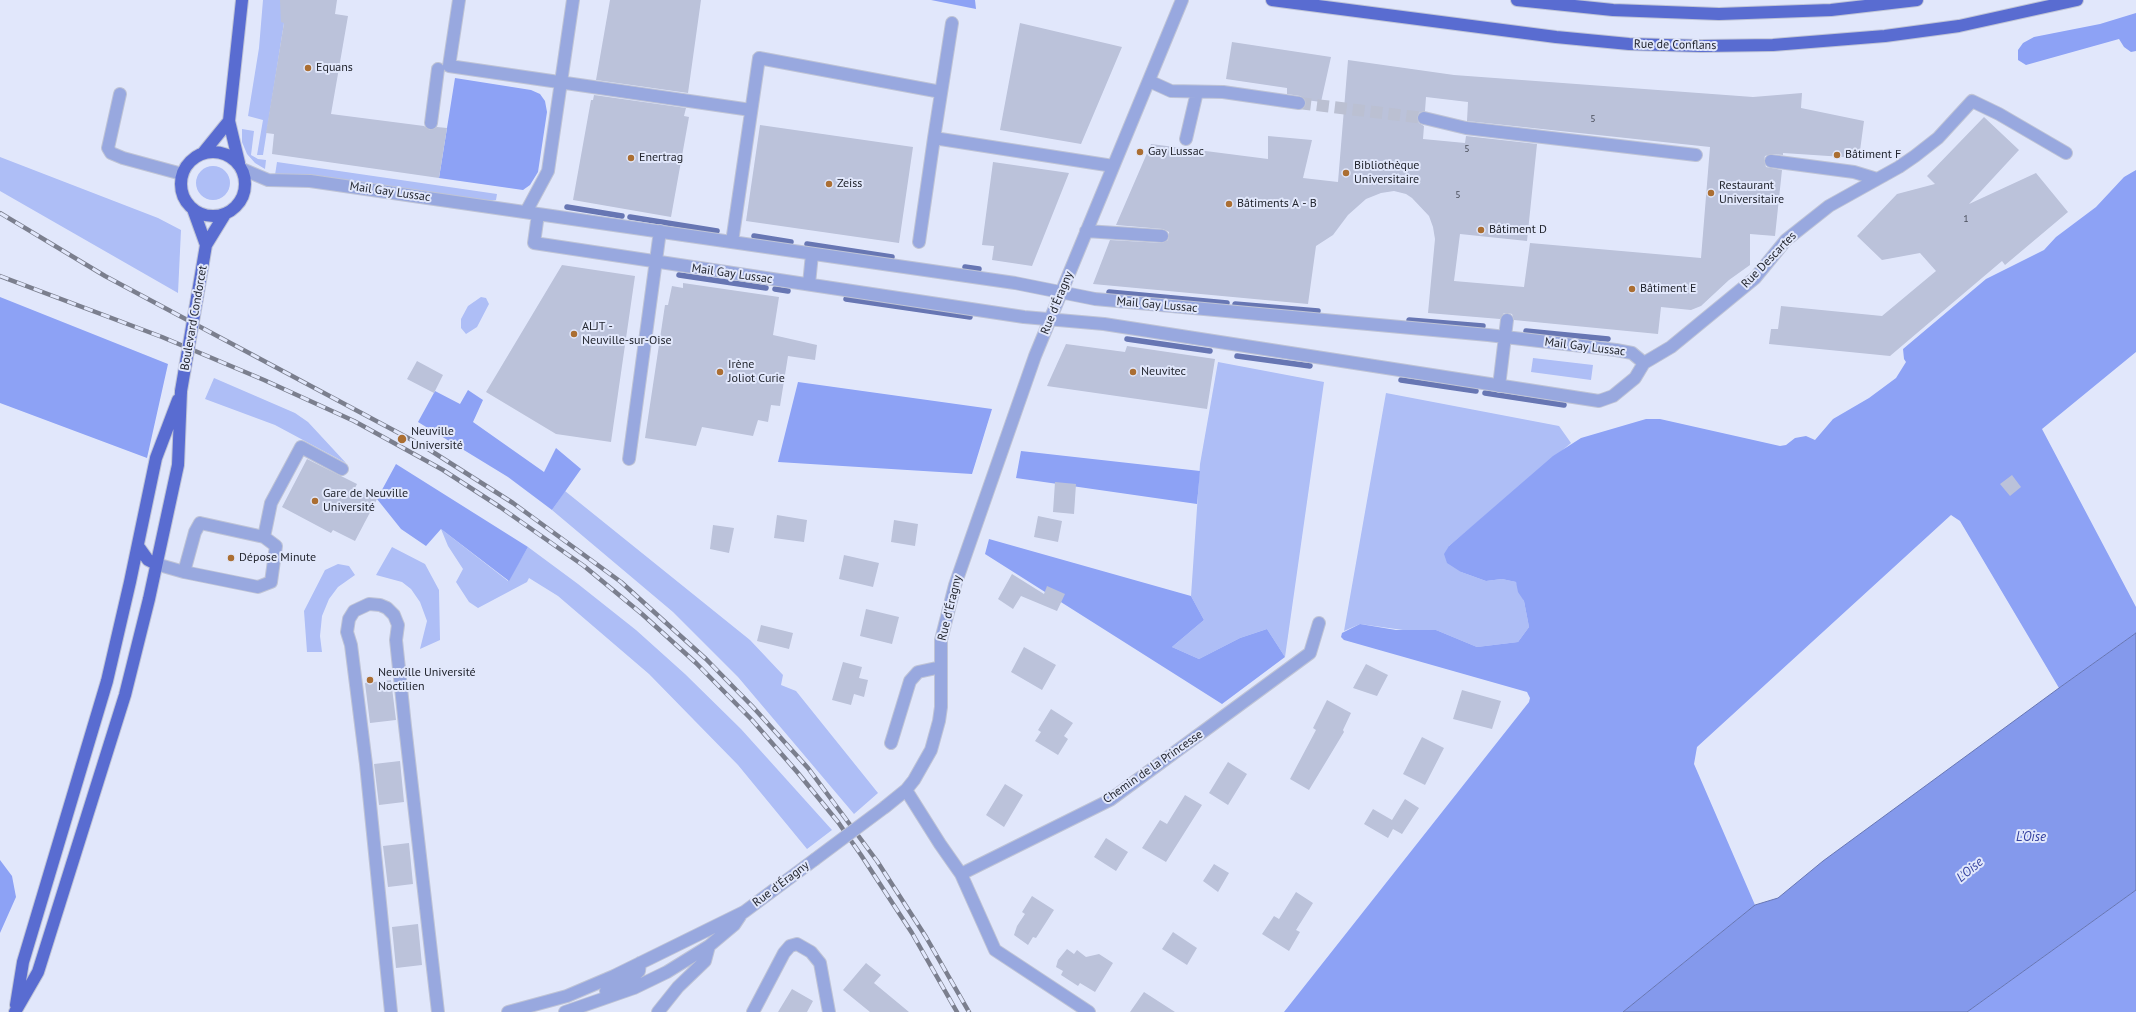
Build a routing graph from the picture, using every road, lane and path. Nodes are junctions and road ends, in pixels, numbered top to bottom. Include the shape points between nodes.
1 (242, 0) edge
2 (459, 0) edge
3 (573, 0) edge
4 (1182, 0) edge
5 (1272, 0) edge
6 (1517, 0) edge
7 (1917, 0) edge
8 (2077, 0) edge
9 (952, 23) dead end
10 (438, 69) dead end
11 (1149, 81) junction
12 (561, 82) junction
13 (941, 92) junction
14 (1197, 92) junction
15 (120, 94) dead end
16 (1299, 103) tunnel mouth
17 (751, 110) junction
18 (1424, 118) tunnel mouth
19 (229, 121) junction
20 (431, 123) dead end
21 (934, 138) junction
22 (1186, 139) dead end
23 (203, 153) junction
24 (2066, 153) dead end
25 (1696, 155) dead end
26 (1771, 161) dead end
27 (240, 166) junction
28 (1113, 166) junction
29 (182, 174) junction
30 (1877, 180) junction
31 (193, 210) junction
32 (526, 212) junction
33 (225, 214) junction
34 (538, 214) junction
35 (660, 231) junction
36 (1086, 231) junction
37 (1162, 236) dead end
38 (732, 242) junction
39 (919, 242) dead end
40 (206, 245) junction
41 (812, 254) junction
42 (656, 262) junction
43 (809, 284) junction
44 (1062, 291) junction
45 (1051, 319) junction
46 (1507, 320) dead end
47 (1505, 337) junction
48 (1644, 363) junction
49 (1499, 386) junction
50 (181, 391) junction
51 (629, 459) dead end
52 (342, 469) dead end
53 (264, 537) junction
54 (138, 546) junction
55 (156, 564) junction
56 (184, 572) junction
57 (1319, 623) dead end
58 (941, 667) junction
59 (891, 743) dead end
60 (906, 790) junction
61 (961, 874) junction
62 (744, 912) junction
63 (709, 946) junction
64 (640, 962) junction
65 (597, 1008) edge
66 (15, 1012) edge
67 (391, 1012) edge
68 (438, 1012) edge
69 (508, 1012) edge
70 (565, 1012) edge
71 (658, 1012) edge
72 (753, 1012) edge
73 (829, 1012) edge
74 (1089, 1012) edge

1 - 19 main road
2 - 12 street via 449,66
3 - 12 street
4 - 11 street, Rue d'Éragny
5 - 8 main road, Rue de Conflans via 1556,37 1629,44 1701,46 1773,45 1885,36 1959,26
6 - 7 main road via 1613,10 1719,14 1831,10
9 - 13 street
10 - 20 street
11 - 14 street via 1171,91
11 - 28 street, Rue d'Éragny
12 - 17 street
12 - 32 street via 548,171
13 - 17 street via 759,58
13 - 21 street
14 - 16 street via 1223,92
14 - 22 street
15 - 29 street via 108,148 111,153
17 - 38 street
18 - 25 street via 1466,128
19 - 23 main road
19 - 27 main road
21 - 28 street
21 - 39 street
23 - 27 main road via 226,154
23 - 29 main road via 189,162
24 - 30 street, Rue Descartes via 1972,101 1938,138
26 - 30 street via 1854,172
27 - 32 street, Mail Gay Lussac via 268,180 310,181
27 - 33 main road via 246,182 242,199
28 - 36 street, Rue d'Éragny
29 - 31 main road via 181,192
30 - 48 street, Rue Descartes via 1829,206 1786,240 1755,278 1671,347
31 - 33 main road via 203,215
31 - 40 main road, Boulevard Condorcet
32 - 34 street, Mail Gay Lussac
33 - 40 main road, Boulevard Condorcet
34 - 35 street, Mail Gay Lussac
34 - 42 street, Mail Gay Lussac via 534,244
35 - 38 street, Mail Gay Lussac
35 - 42 street
36 - 37 street
36 - 44 street, Rue d'Éragny
38 - 41 street, Mail Gay Lussac
40 - 50 main road, Boulevard Condorcet, bridge
41 - 43 street
41 - 44 street, Mail Gay Lussac
42 - 43 street, Mail Gay Lussac
42 - 51 street
43 - 45 street, Mail Gay Lussac
44 - 45 street, Rue d'Éragny
44 - 47 street, Mail Gay Lussac via 1115,301
45 - 49 street, Mail Gay Lussac via 1104,324
45 - 58 street, Rue d'Éragny via 1035,356 955,585 941,640
46 - 47 street
47 - 48 street, Mail Gay Lussac via 1632,353
47 - 49 street
48 - 49 street, Mail Gay Lussac via 1635,378 1613,396 1599,401
50 - 54 main road via 156,458
50 - 55 main road via 178,465
52 - 53 street via 301,447 271,503
53 - 56 street via 200,523
53 - 56 street via 276,546 271,582 258,588
54 - 55 main road via 148,560
54 - 66 main road via 99,710 23,962
55 - 56 street
55 - 66 main road via 121,710 38,972
57 - 61 street, Chemin de la Princesse via 1310,653 1110,800
58 - 59 street via 918,672 910,681
58 - 60 street, Rue d'Éragny via 941,707 936,734 924,762
60 - 61 street
60 - 62 street, Rue d'Éragny, bridge
61 - 74 street via 995,950
62 - 63 street via 734,925
62 - 64 street, Rue d'Éragny
63 - 65 street via 667,972
63 - 71 street via 704,961
64 - 65 street via 639,971 634,976 598,994
64 - 69 street, Rue d'Éragny via 567,996
65 - 70 street
67 - 68 street via 366,764 351,645 347,632 349,619 354,611 369,604 387,608 394,615 398,625 396,640 404,718
72 - 73 street via 784,952 797,944 811,952 820,963

